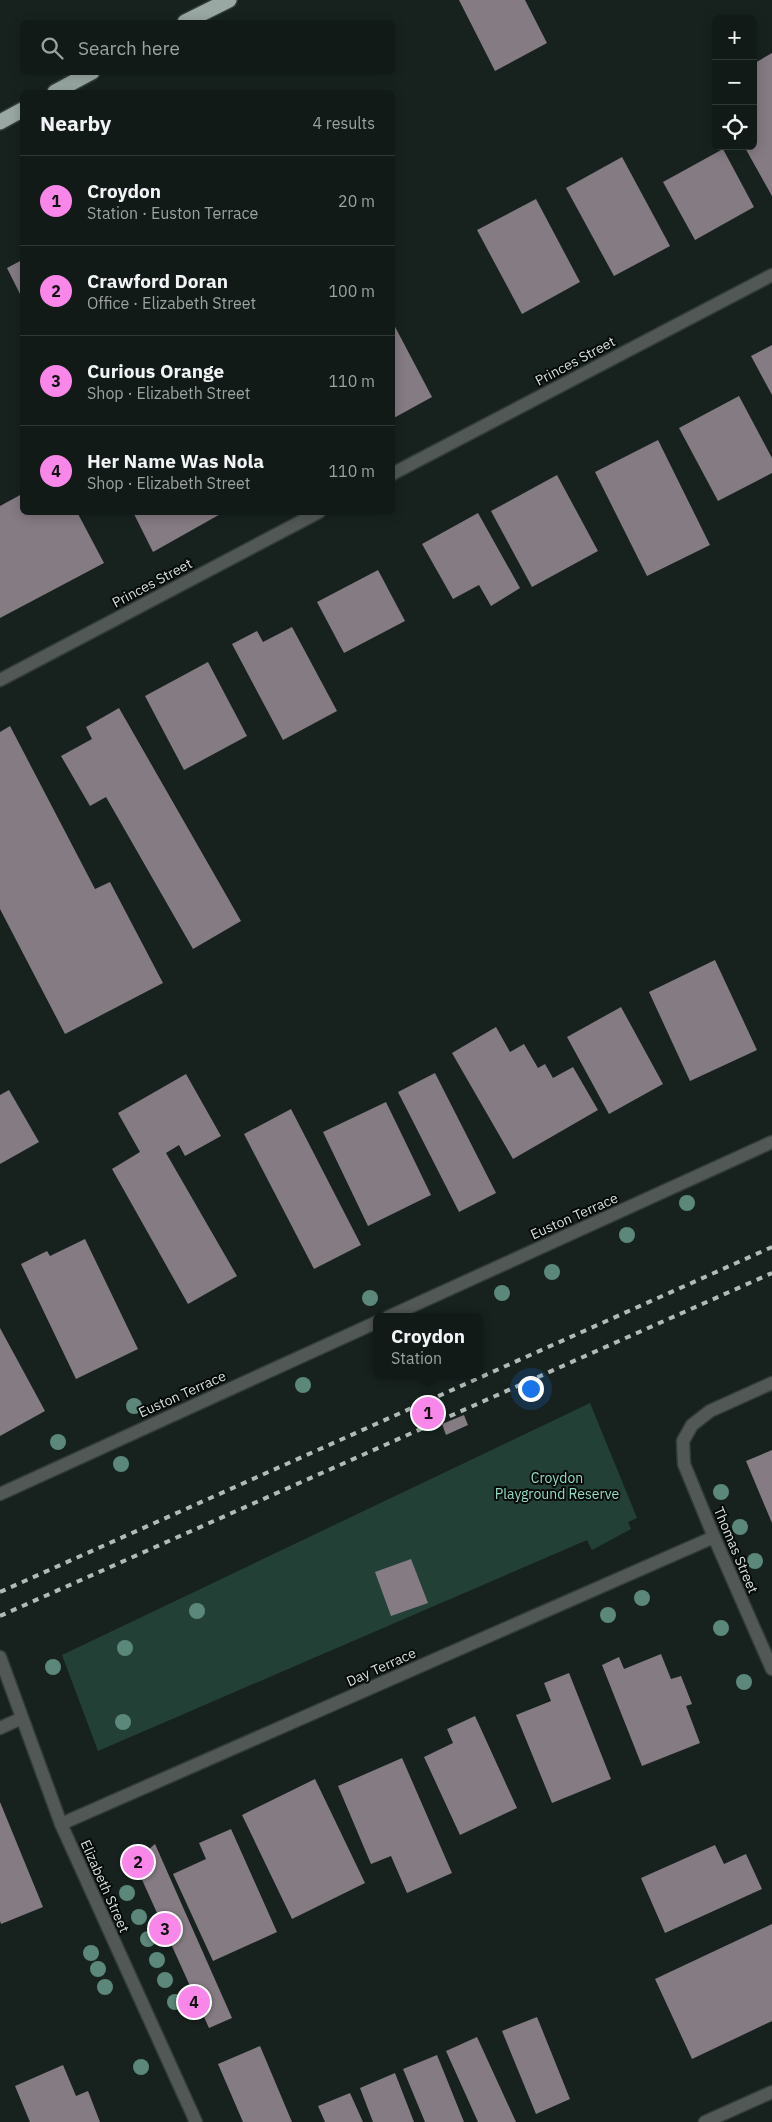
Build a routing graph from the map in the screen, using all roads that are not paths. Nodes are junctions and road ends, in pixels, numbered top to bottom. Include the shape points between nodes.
1 (229, 0) edge
2 (189, 20) edge
3 (86, 75) edge
4 (59, 90) edge
5 (20, 111) edge
6 (0, 122) edge
7 (772, 275) edge
8 (395, 472) edge
9 (312, 515) edge
10 (0, 680) edge
11 (772, 1142) edge
12 (397, 1313) edge
13 (373, 1324) edge
14 (772, 1383) edge
15 (0, 1494) edge
16 (714, 1538) junction
17 (0, 1657) edge
18 (772, 1669) edge
19 (22, 1718) junction
20 (0, 1728) edge
21 (61, 1824) junction
22 (772, 2092) edge
23 (196, 2122) edge
24 (705, 2122) edge

1 - 2 highway
3 - 4 highway
5 - 6 highway
7 - 8 street, Princes Street
9 - 10 street, Princes Street
11 - 12 street, Euston Terrace
13 - 15 street, Euston Terrace
14 - 16 street, Thomas Street via 710,1411 692,1425 683,1441 684,1464
16 - 18 street, Thomas Street
16 - 21 street, Day Terrace
17 - 19 street, Elizabeth Street
19 - 20 street
19 - 21 street, Elizabeth Street
21 - 23 street, Elizabeth Street
22 - 24 street

